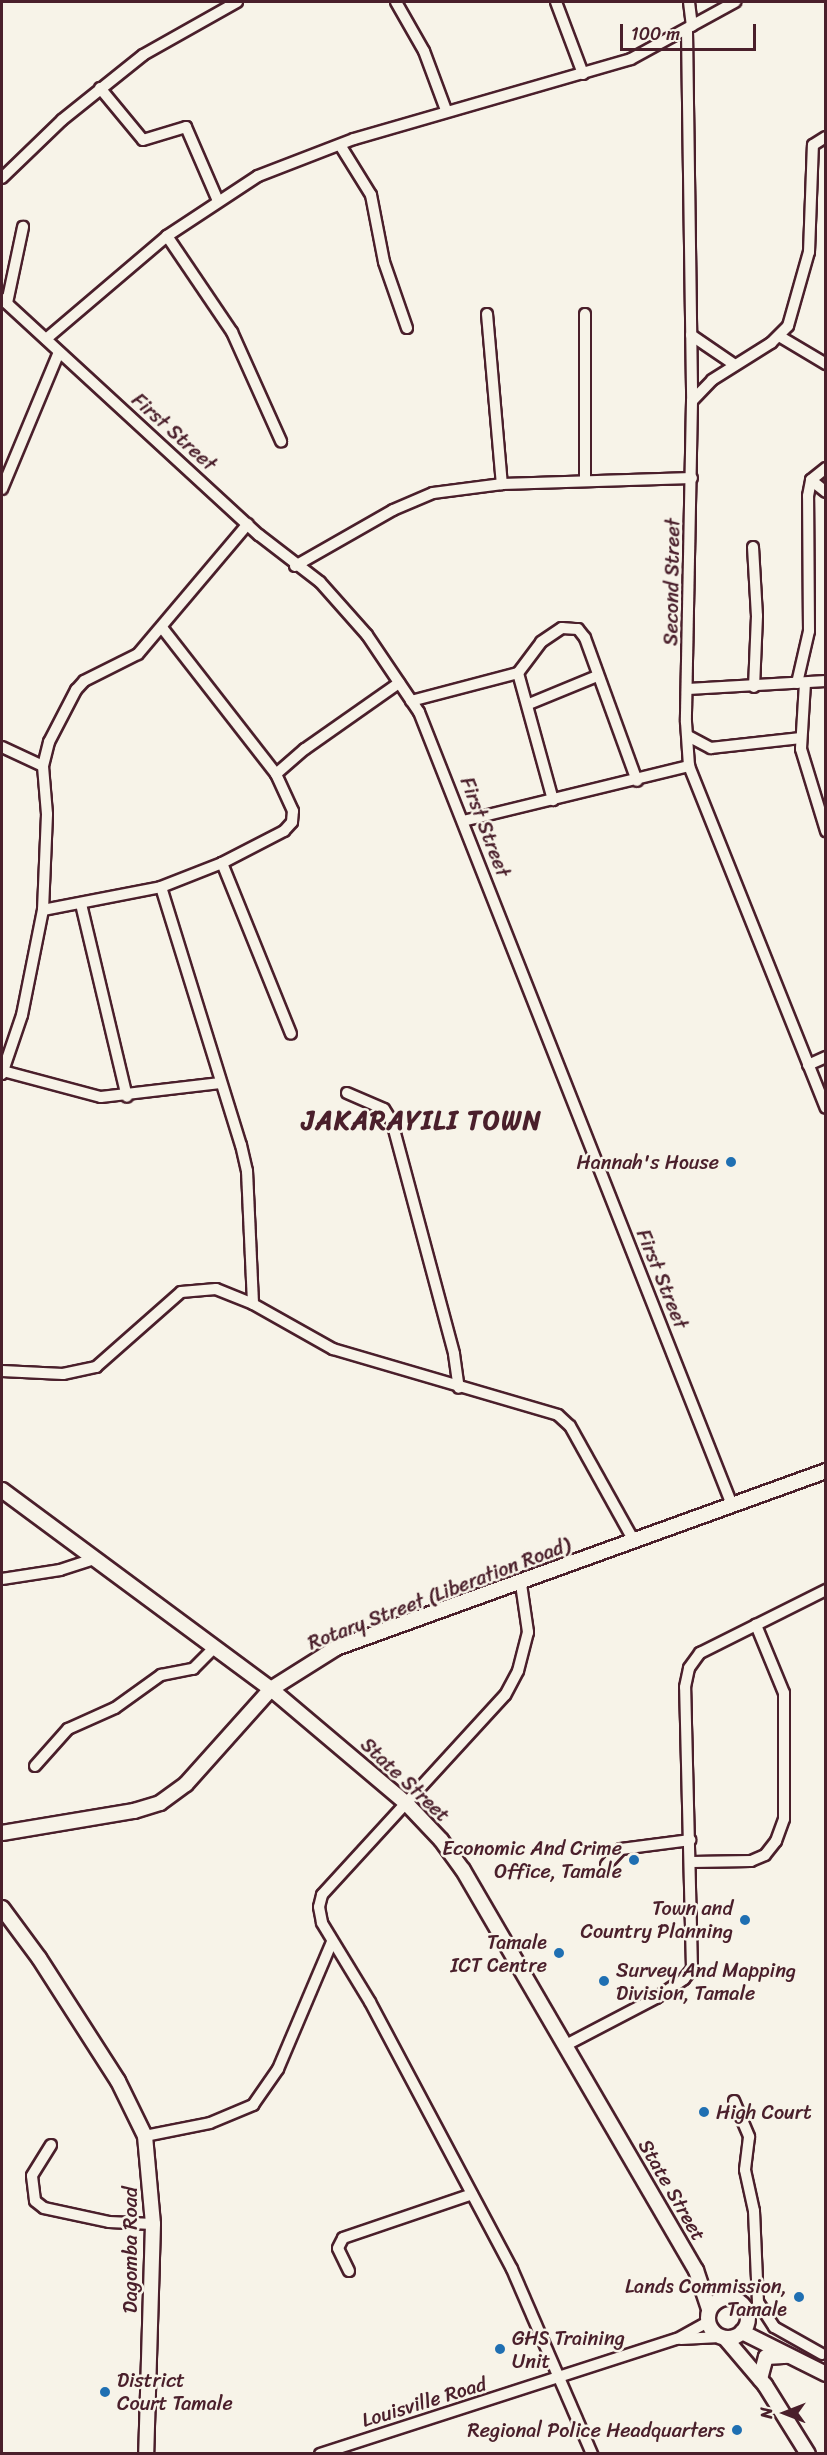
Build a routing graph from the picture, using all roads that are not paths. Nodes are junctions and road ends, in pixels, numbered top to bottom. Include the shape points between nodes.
1 (237, 2) edge
2 (396, 2) edge
3 (556, 2) edge
4 (689, 2) edge
5 (735, 2) edge
6 (689, 28) junction
7 (583, 74) junction
8 (100, 88) junction
9 (446, 110) junction
10 (825, 137) edge
11 (340, 145) junction
12 (2, 178) edge
13 (218, 201) junction
14 (23, 227) dead end
15 (167, 236) junction
16 (4, 301) edge
17 (487, 314) dead end
18 (585, 314) dead end
19 (406, 328) dead end
20 (691, 336) junction
21 (779, 336) junction
22 (46, 339) junction
23 (59, 352) junction
24 (825, 364) edge
25 (735, 365) junction
26 (692, 402) junction
27 (281, 441) dead end
28 (825, 468) edge
29 (692, 478) junction
30 (585, 479) junction
31 (811, 480) junction
32 (502, 484) junction
33 (2, 489) edge
34 (825, 492) edge
35 (248, 524) junction
36 (753, 547) dead end
37 (295, 566) junction
38 (163, 629) junction
39 (518, 673) junction
40 (597, 676) junction
41 (825, 681) edge
42 (399, 683) junction
43 (801, 683) junction
44 (754, 687) junction
45 (688, 689) junction
46 (411, 701) junction
47 (529, 704) junction
48 (688, 736) junction
49 (800, 738) junction
50 (2, 747) edge
51 (43, 766) junction
52 (689, 766) junction
53 (276, 774) junction
54 (637, 781) junction
55 (552, 800) junction
56 (463, 821) junction
57 (825, 831) edge
58 (222, 863) junction
59 (161, 887) junction
60 (81, 904) junction
61 (43, 910) junction
62 (291, 1034) dead end
63 (825, 1057) edge
64 (808, 1065) junction
65 (2, 1072) edge
66 (220, 1083) junction
67 (346, 1093) dead end
68 (127, 1097) junction
69 (825, 1108) edge
70 (253, 1304) junction
71 (2, 1371) edge
72 (459, 1388) junction
73 (825, 1471) edge
74 (2, 1490) edge
75 (732, 1505) junction
76 (634, 1541) junction
77 (94, 1559) junction
78 (2, 1579) edge
79 (521, 1584) junction
80 (825, 1590) edge
81 (756, 1625) junction
82 (215, 1647) junction
83 (271, 1689) junction
84 (34, 1766) dead end
85 (406, 1803) junction
86 (2, 1833) edge
87 (690, 1840) junction
88 (692, 1862) junction
89 (606, 1865) dead end
90 (2, 1908) edge
91 (332, 1942) junction
92 (566, 2044) junction
93 (734, 2101) dead end
94 (145, 2136) junction
95 (51, 2145) dead end
96 (472, 2194) junction
97 (153, 2224) junction
98 (696, 2270) junction
99 (349, 2271) dead end
100 (724, 2298) junction
101 (708, 2316) junction
102 (743, 2330) junction
103 (723, 2338) junction
104 (677, 2339) junction
105 (824, 2351) edge
106 (791, 2356) junction
107 (820, 2371) edge
108 (559, 2379) junction
109 (760, 2379) junction
110 (146, 2454) edge
111 (320, 2454) edge
112 (592, 2454) edge
113 (808, 2454) edge

1 - 8 street via 160,44
2 - 9 street via 424,51
3 - 7 street
4 - 6 street, Second Street
5 - 6 street
6 - 7 street via 631,59
6 - 20 street, Second Street
7 - 9 street
8 - 12 street
8 - 13 street via 143,140 186,127
9 - 11 street
10 - 21 street via 813,146 809,252 788,326
11 - 13 street via 258,176
11 - 19 street via 371,195 384,262
13 - 15 street
14 - 16 street
15 - 22 street
15 - 27 street via 237,342
16 - 22 street, First Street
17 - 32 street
18 - 30 street
20 - 25 street
20 - 26 street, Second Street
21 - 24 street
21 - 25 street
22 - 23 street, First Street
23 - 33 street
23 - 35 street, First Street
25 - 26 street via 712,380
26 - 29 street, Second Street
28 - 31 street
29 - 30 street
29 - 45 street, Second Street
30 - 32 street
31 - 34 street
31 - 43 street via 809,631
32 - 37 street via 414,500
35 - 37 street, First Street
35 - 38 street
36 - 44 street via 757,616
37 - 42 street, First Street via 320,582 346,609
38 - 51 street via 138,654 84,681 76,690 49,742
38 - 53 street
39 - 40 street via 541,642 570,627 585,638
39 - 46 street
39 - 47 street
40 - 47 street
40 - 54 street
41 - 43 street
42 - 46 street, First Street
42 - 53 street
43 - 44 street
43 - 49 street
44 - 45 street
45 - 48 street, Second Street
46 - 56 street, First Street via 427,726
47 - 55 street
48 - 49 street via 711,748
48 - 52 street, Second Street
49 - 57 street
50 - 51 street
51 - 61 street via 47,814
52 - 54 street
52 - 64 street, Second Street
53 - 58 street via 293,811 292,822 284,831
54 - 55 street
55 - 56 street
56 - 75 street, First Street
58 - 59 street
58 - 62 street
59 - 60 street
59 - 66 street
60 - 61 street
60 - 68 street
61 - 65 street via 22,1015
63 - 64 street
64 - 69 street, Second Street
65 - 68 street via 101,1097
66 - 68 street
66 - 70 street via 247,1171
67 - 72 street via 384,1109 392,1122 454,1354
70 - 71 street via 216,1289 181,1292 96,1367 63,1374
70 - 72 street via 333,1349
72 - 76 street via 567,1420
73 - 75 street, Rotary Street (Liberation Road)
74 - 77 street, State Street
75 - 76 street, Rotary Street (Liberation Road)
76 - 79 street, Rotary Street (Liberation Road)
77 - 78 street via 60,1570
77 - 82 street, State Street
79 - 83 street, Rotary Street (Liberation Road) via 336,1648
79 - 85 street via 528,1632 518,1671 505,1695
80 - 81 street
81 - 87 street via 700,1653 689,1668 686,1687
81 - 88 street via 784,1693 784,1819 776,1841 765,1855 752,1861
82 - 83 street, State Street
82 - 84 street via 193,1669 160,1675 115,1708 68,1729
83 - 85 street, State Street
83 - 86 street, Rotary Street (Liberation Road) via 186,1784 160,1803 134,1812
85 - 91 street via 322,1894 322,1923
85 - 92 street, State Street via 463,1870
87 - 88 street
87 - 89 street via 621,1848
88 - 92 street via 692,1969 656,1998
90 - 94 street, Dagomba Road via 118,2081
91 - 94 street via 278,2069 253,2105 210,2123
91 - 96 street via 370,2002
92 - 98 street, State Street
93 - 105 street via 750,2137 745,2170 754,2211 758,2302 774,2327
94 - 97 street, Dagomba Road
95 - 97 street via 32,2176 35,2201 44,2208 78,2217
96 - 99 street via 343,2238 338,2248
96 - 108 street via 512,2269
97 - 110 street, Dagomba Road
98 - 100 street, State Street
98 - 101 street, State Street
100 - 101 street
100 - 102 street via 740,2302 747,2311
101 - 103 street
101 - 104 street, Louisville Road
102 - 103 street
102 - 106 street
102 - 109 street
103 - 104 street
103 - 109 street
104 - 108 street, Louisville Road
105 - 107 street
106 - 107 street
106 - 109 street via 766,2357
108 - 111 street, Louisville Road
108 - 112 street
109 - 113 street

